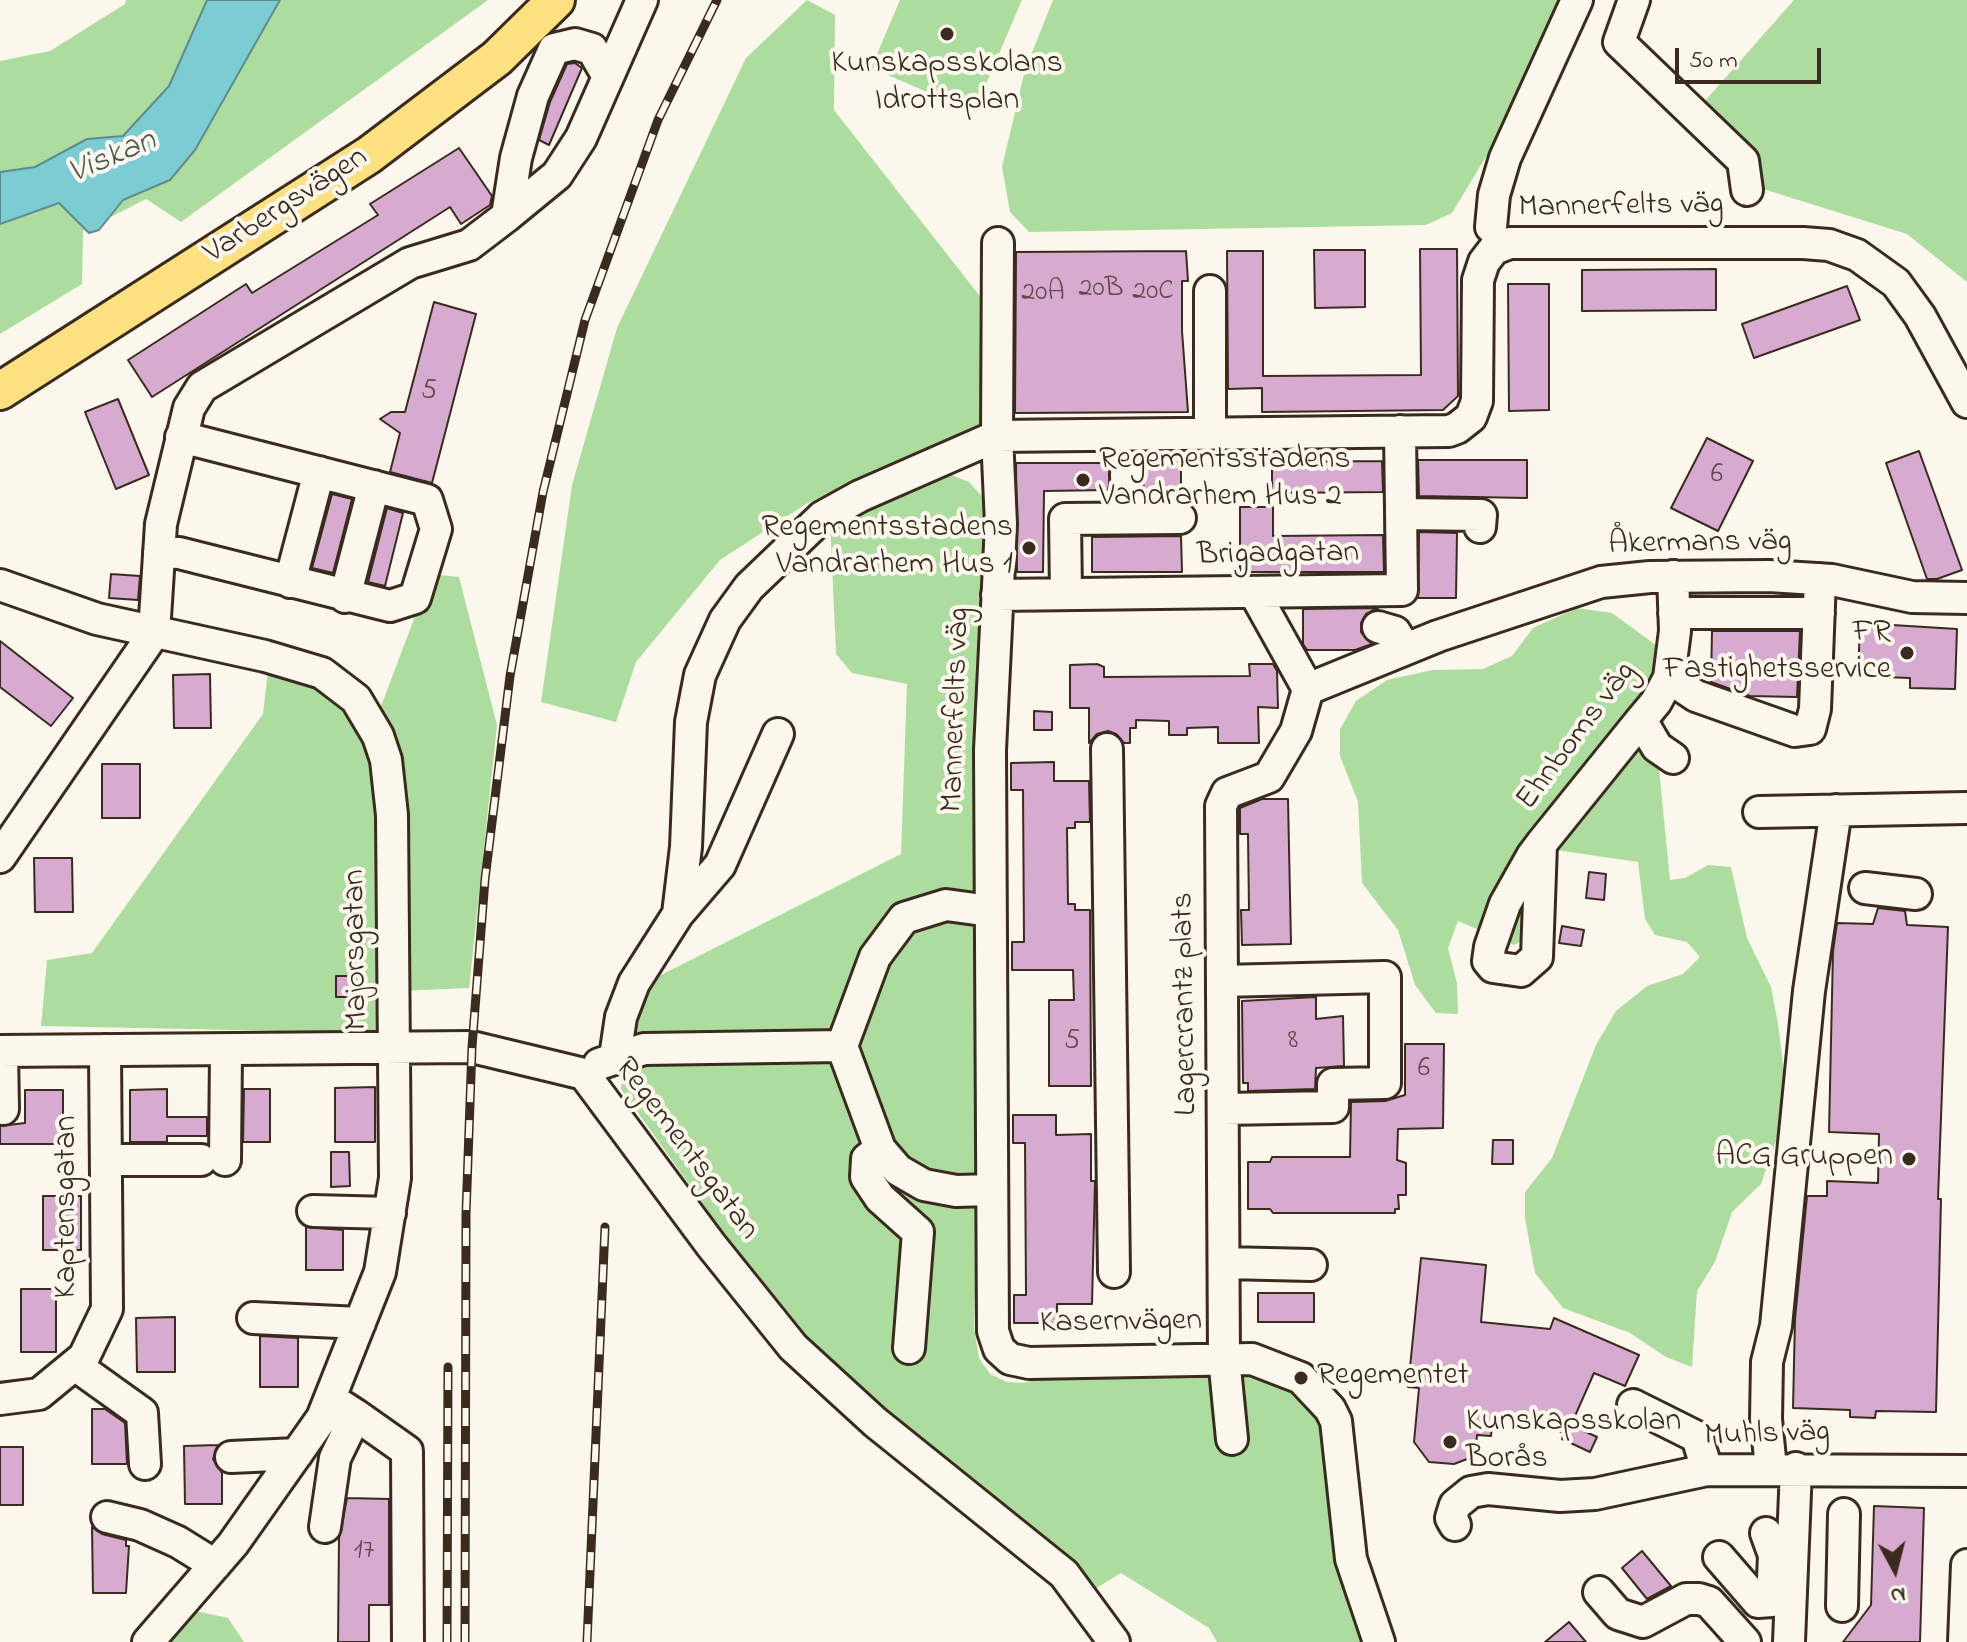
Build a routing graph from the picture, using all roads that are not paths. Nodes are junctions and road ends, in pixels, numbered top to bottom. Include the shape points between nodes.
1 (556, 0) edge
2 (642, 0) edge
3 (1577, 0) edge
4 (1634, 0) edge
5 (607, 75) junction
6 (507, 216) junction
7 (1491, 227) dead end
8 (1748, 242) junction
9 (998, 243) dead end
10 (1210, 291) dead end
11 (0, 391) edge
12 (1967, 402) edge
13 (1400, 431) junction
14 (1210, 434) junction
15 (997, 436) junction
16 (181, 437) junction
17 (319, 472) junction
18 (1126, 474) dead end
19 (374, 486) junction
20 (1401, 514) junction
21 (1127, 518) junction
22 (1180, 518) dead end
23 (1480, 527) dead end
24 (159, 552) junction
25 (1551, 569) dead end
26 (1673, 576) junction
27 (1820, 579) junction
28 (290, 582) junction
29 (0, 585) edge
30 (1254, 592) junction
31 (1066, 594) junction
32 (997, 595) junction
33 (345, 597) junction
34 (1967, 598) edge
35 (1544, 600) junction
36 (1674, 613) junction
37 (1819, 613) junction
38 (1378, 627) dead end
39 (154, 633) junction
40 (1405, 648) junction
41 (1669, 678) junction
42 (1308, 689) junction
43 (1641, 720) junction
44 (778, 734) dead end
45 (1107, 749) dead end
46 (1673, 758) dead end
47 (1967, 808) edge
48 (1836, 810) junction
49 (1759, 812) dead end
50 (1541, 844) dead end
51 (0, 857) edge
52 (1865, 888) dead end
53 (1916, 894) dead end
54 (990, 911) junction
55 (678, 914) junction
56 (1222, 981) junction
57 (842, 1046) junction
58 (395, 1048) junction
59 (105, 1050) junction
60 (1, 1052) edge
61 (226, 1052) junction
62 (615, 1057) junction
63 (584, 1074) junction
64 (3, 1109) dead end
65 (1224, 1109) junction
66 (880, 1149) junction
67 (107, 1160) junction
68 (991, 1190) junction
69 (313, 1211) dead end
70 (390, 1213) junction
71 (1226, 1263) junction
72 (1311, 1265) dead end
73 (1114, 1272) dead end
74 (253, 1318) dead end
75 (360, 1323) junction
76 (909, 1348) dead end
77 (1224, 1358) junction
78 (75, 1365) junction
79 (0, 1399) edge
80 (330, 1399) junction
81 (1633, 1405) dead end
82 (356, 1415) junction
83 (1232, 1439) dead end
84 (297, 1454) junction
85 (231, 1457) dead end
86 (145, 1464) dead end
87 (1784, 1468) junction
88 (1707, 1470) junction
89 (1967, 1471) edge
90 (1844, 1514) dead end
91 (107, 1517) dead end
92 (1455, 1525) dead end
93 (325, 1527) dead end
94 (1781, 1551) junction
95 (224, 1555) junction
96 (1719, 1557) dead end
97 (1842, 1561) junction
98 (1967, 1565) edge
99 (1599, 1592) dead end
100 (1842, 1606) dead end
101 (148, 1642) edge
102 (408, 1642) edge
103 (1114, 1642) edge
104 (1379, 1642) edge
105 (1745, 1642) edge
106 (1789, 1642) edge
107 (1963, 1642) edge

1 - 11 main road, Varbergsvägen via 497,58 369,155
2 - 5 street
3 - 7 street via 1505,158
4 - 8 street via 1619,42 1743,161 1737,186
5 - 6 street via 581,138 557,175
5 - 6 street via 592,49 575,44 554,49 533,96
6 - 16 street via 469,245 410,263 202,387
8 - 12 street, Mannerfelts väg via 1829,245 1877,268 1896,283 1920,316
8 - 13 street, Mannerfelts väg via 1526,242 1494,249 1484,262 1475,299 1475,411 1449,431
9 - 15 street
10 - 14 street
13 - 14 street, Mannerfelts väg
13 - 20 street, Brigadgatan
14 - 15 street, Mannerfelts väg
15 - 32 street, Mannerfelts väg
15 - 55 street via 822,517 749,587 725,620 700,675 691,722
16 - 17 street
16 - 24 street
17 - 19 street
17 - 28 street
18 - 21 street
19 - 33 street
19 - 33 street via 427,500 436,529 415,598 390,606
20 - 23 street via 1481,515
20 - 30 street, Brigadgatan via 1402,590
21 - 22 street
21 - 31 street via 1065,519
24 - 28 street
24 - 39 street
25 - 35 street
26 - 27 street, Åkermans väg
26 - 35 street, Åkermans väg via 1601,582
26 - 36 street, Ehnboms väg
27 - 34 street, Åkermans väg via 1912,597
27 - 37 street
28 - 33 street
29 - 39 street, Majorsgatan
30 - 31 street, Brigadgatan
30 - 42 street via 1290,631
31 - 32 street, Brigadgatan
32 - 54 street, Mannerfelts väg
35 - 40 street, Åkermans väg
36 - 37 street
36 - 41 street, Ehnboms väg
37 - 41 street via 1810,729 1795,731 1696,696
38 - 40 street via 1395,632
39 - 51 street
39 - 58 street, Majorsgatan via 322,673 356,699 368,716 386,760 392,815
40 - 42 street, Åkermans väg
41 - 43 street, Ehnboms väg
42 - 56 street, Lagercrantz plats via 1296,731 1269,777 1232,790 1222,800
43 - 46 street via 1657,747
43 - 50 street, Ehnboms väg
44 - 55 street via 720,865
45 - 73 street
47 - 48 street
48 - 49 street
48 - 87 street via 1809,991 1776,1326 1767,1362 1766,1419
52 - 53 street
54 - 57 street via 946,905 904,918 875,957
54 - 68 street, Mannerfelts väg
55 - 62 street via 634,983 621,1017
56 - 65 street, Lagercrantz plats
56 - 65 street via 1385,977 1385,1083 1333,1084 1333,1107
57 - 62 street via 644,1049
57 - 66 street
58 - 61 street, Regementsgatan
58 - 63 street, Regementsgatan via 472,1047
58 - 70 street, Majorsgatan
59 - 60 street, Regementsgatan
59 - 61 street, Regementsgatan
59 - 67 street, Kaptensgatan
60 - 64 street
61 - 67 street via 213,1160
62 - 63 street
63 - 103 street, Regementsgatan via 793,1347 875,1422 1064,1574
65 - 71 street, Lagercrantz plats
66 - 68 street via 898,1170 924,1185
66 - 76 street via 867,1159 866,1177 880,1198 918,1232
67 - 78 street, Kaptensgatan via 107,1309
68 - 77 street, Kasernvägen via 993,1331 999,1349 1010,1359 1029,1363
69 - 70 street
70 - 75 street, Majorsgatan via 380,1272
71 - 72 street
71 - 77 street, Lagercrantz plats
74 - 75 street
75 - 80 street, Majorsgatan
77 - 83 street, Lagercrantz plats
77 - 104 street, Kasernvägen via 1252,1359 1288,1371 1330,1409 1339,1443 1351,1559
78 - 79 street, Kaptensgatan via 39,1394
78 - 86 street via 142,1413
80 - 82 street
80 - 84 street, Majorsgatan
81 - 88 street via 1697,1437
82 - 93 street via 335,1458
82 - 102 street via 407,1451
84 - 85 street
84 - 95 street, Majorsgatan
87 - 88 street, Muhls väg
87 - 89 street, Muhls väg
87 - 94 street
88 - 92 street, Muhls väg via 1595,1494 1471,1492 1451,1511
90 - 97 street
91 - 95 street
94 - 96 street via 1772,1601 1758,1602
94 - 97 street
94 - 106 street
95 - 101 street, Majorsgatan
97 - 100 street
98 - 107 street
99 - 105 street via 1618,1614 1643,1622 1686,1599 1709,1602

